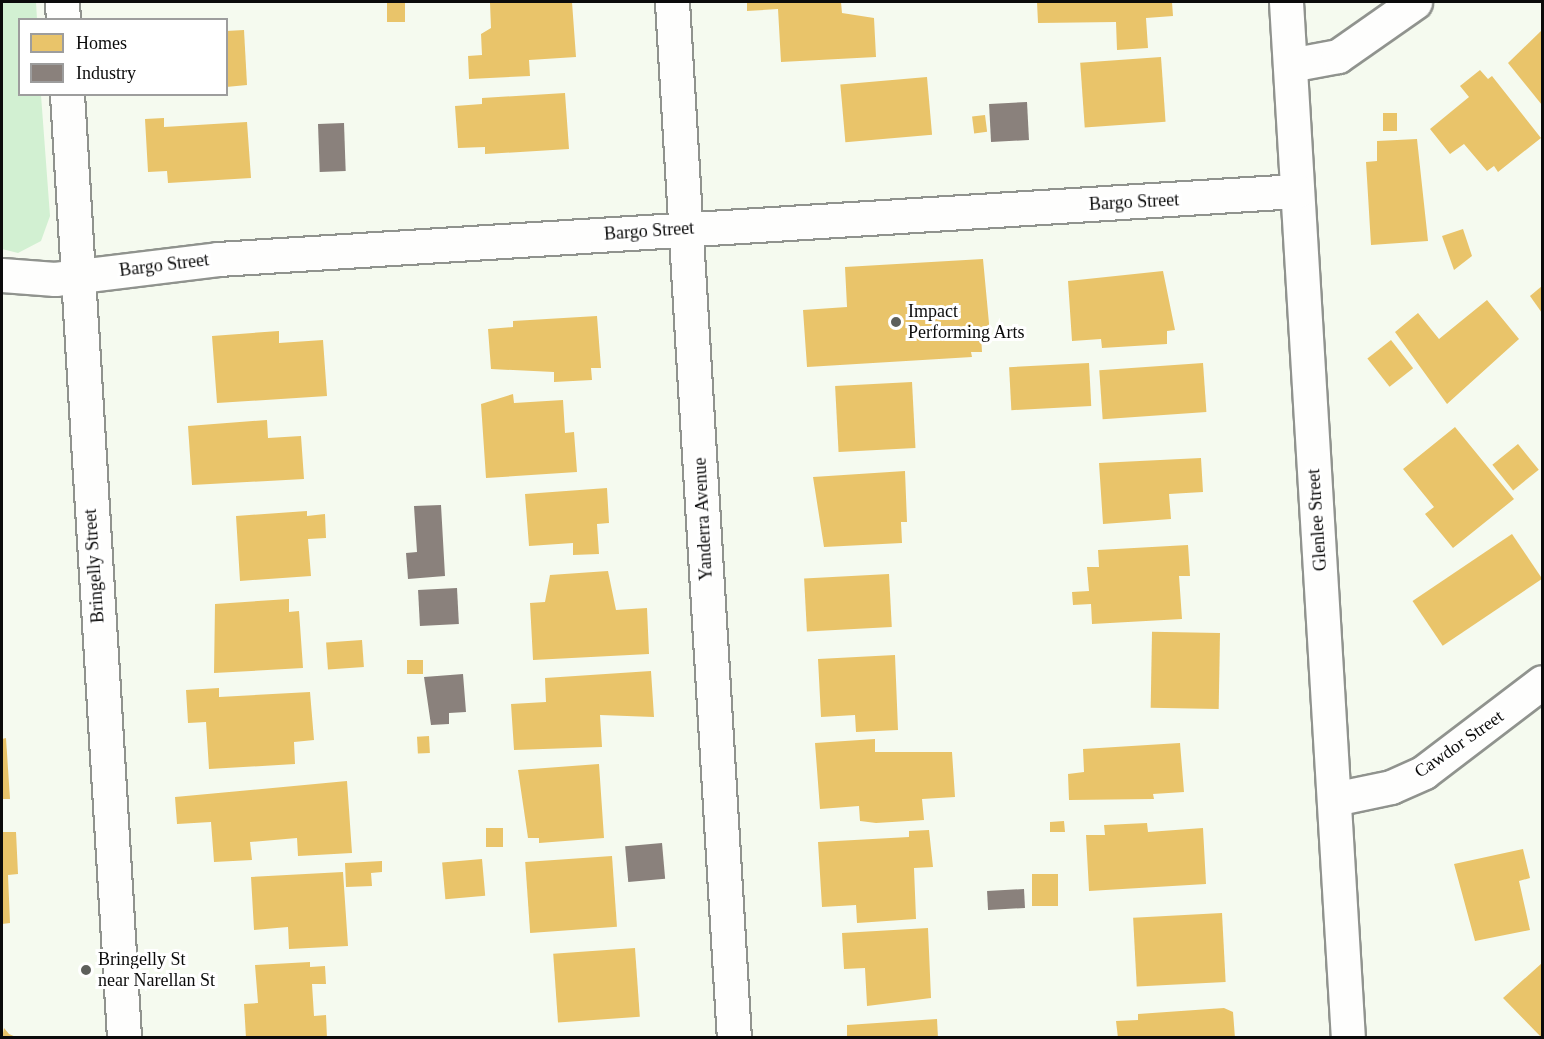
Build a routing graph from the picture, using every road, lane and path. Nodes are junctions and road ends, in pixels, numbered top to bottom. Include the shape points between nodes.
1 (62, 2) edge
2 (672, 2) edge
3 (1286, 2) edge
4 (1415, 2) edge
5 (63, 18) edge
6 (1290, 64) junction
7 (67, 96) edge
8 (1297, 191) junction
9 (686, 229) junction
10 (2, 275) edge
11 (78, 276) junction
12 (1542, 682) edge
13 (1334, 799) junction
14 (124, 1038) edge
15 (734, 1038) edge
16 (1348, 1038) edge

1 - 5 street
2 - 9 street, Yanderra Avenue
3 - 6 street, Glenlee Street
4 - 6 street via 1338,56
6 - 8 street, Glenlee Street
7 - 11 street, Bringelly Street
8 - 9 street, Bargo Street
8 - 13 street, Glenlee Street
9 - 11 street, Bargo Street via 218,259
9 - 15 street, Yanderra Avenue
10 - 11 street, Bargo Street via 29,281
11 - 14 street, Bringelly Street
12 - 13 street, Cawdor Street via 1424,772 1391,787
13 - 16 street, Glenlee Street

